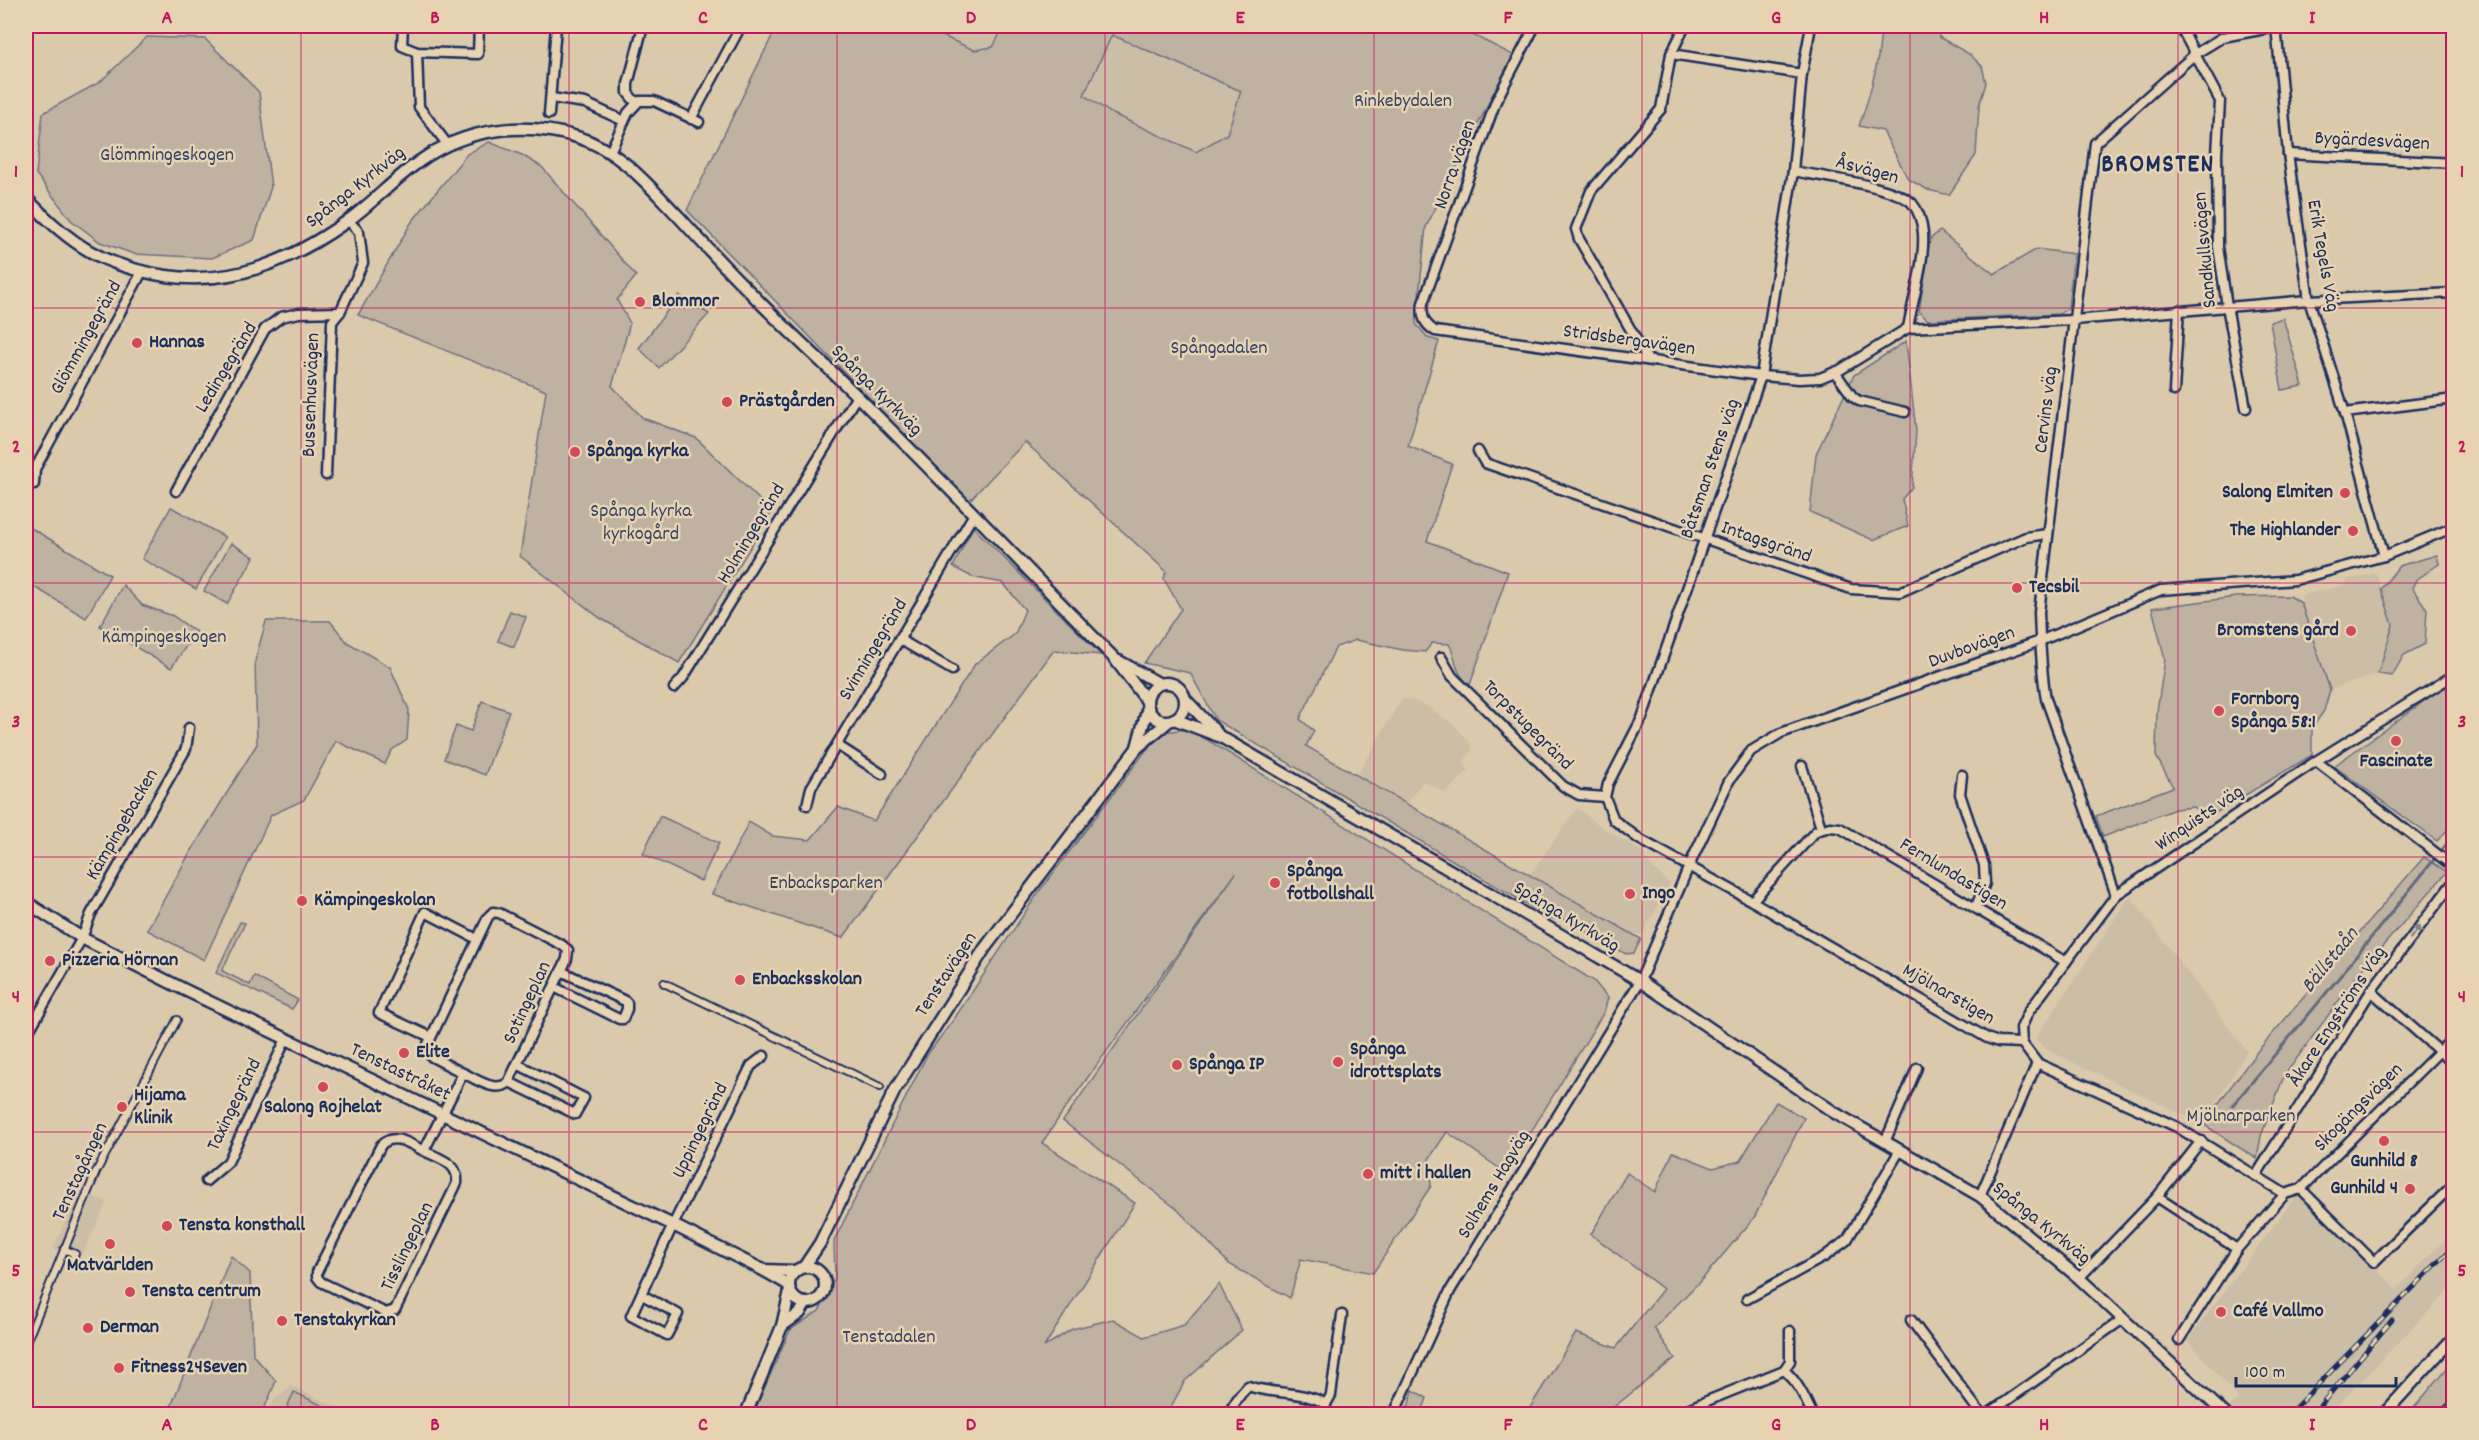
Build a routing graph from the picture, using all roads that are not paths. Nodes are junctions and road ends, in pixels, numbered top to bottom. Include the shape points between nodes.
1 (403, 26) edge
2 (479, 26) edge
3 (556, 26) edge
4 (643, 26) edge
5 (741, 26) edge
6 (1535, 26) edge
7 (1685, 26) edge
8 (1811, 26) edge
9 (2180, 26) edge
10 (2278, 26) edge
11 (417, 52) junction
12 (1671, 54) junction
13 (2195, 54) junction
14 (1802, 74) junction
15 (552, 98) junction
16 (636, 103) junction
17 (549, 114) dead end
18 (624, 122) junction
19 (447, 144) junction
20 (610, 152) junction
21 (2288, 154) junction
22 (2454, 163) edge
23 (1792, 171) junction
24 (26, 198) edge
25 (348, 220) junction
26 (142, 272) junction
27 (2454, 293) edge
28 (2309, 300) junction
29 (2227, 306) junction
30 (2179, 310) junction
31 (340, 312) junction
32 (1424, 320) joint
33 (2074, 320) junction
34 (1908, 328) junction
35 (1648, 360) junction
36 (1835, 372) junction
37 (1761, 376) junction
38 (2174, 391) dead end
39 (857, 396) junction
40 (2454, 399) edge
41 (2246, 408) dead end
42 (1905, 412) dead end
43 (2344, 413) junction
44 (1478, 451) dead end
45 (326, 475) dead end
46 (34, 484) dead end
47 (176, 491) dead end
48 (974, 514) junction
49 (2454, 527) edge
50 (2049, 534) junction
51 (1704, 540) junction
52 (2384, 556) junction
53 (900, 639) junction
54 (2040, 641) junction
55 (1441, 657) dead end
56 (1114, 658) junction
57 (952, 670) dead end
58 (2454, 675) edge
59 (1160, 684) junction
60 (674, 688) dead end
61 (1185, 699) junction
62 (1148, 704) junction
63 (1172, 720) junction
64 (189, 728) dead end
65 (1221, 737) junction
66 (837, 745) junction
67 (1137, 748) junction
68 (2316, 761) junction
69 (1802, 766) dead end
70 (882, 774) dead end
71 (1962, 775) dead end
72 (1605, 797) junction
73 (807, 805) dead end
74 (1821, 828) junction
75 (1689, 866) junction
76 (2454, 867) edge
77 (2454, 881) edge
78 (2116, 895) junction
79 (1752, 900) junction
80 (26, 902) edge
81 (1976, 907) junction
82 (82, 938) junction
83 (477, 939) junction
84 (2066, 962) junction
85 (561, 971) junction
86 (1640, 981) junction
87 (664, 983) dead end
88 (554, 987) junction
89 (2371, 991) junction
90 (177, 1020) dead end
91 (26, 1036) edge
92 (431, 1037) junction
93 (2454, 1037) edge
94 (286, 1039) junction
95 (2022, 1043) junction
96 (2439, 1051) junction
97 (764, 1056) dead end
98 (2037, 1063) junction
99 (517, 1064) junction
100 (2454, 1064) edge
101 (1917, 1068) dead end
102 (463, 1073) junction
103 (509, 1082) junction
104 (880, 1087) dead end
105 (443, 1114) junction
106 (2201, 1140) junction
107 (1885, 1142) junction
108 (1900, 1150) junction
109 (424, 1151) junction
110 (2257, 1174) junction
111 (206, 1180) dead end
112 (2454, 1184) edge
113 (2301, 1189) junction
114 (2286, 1194) junction
115 (1980, 1196) junction
116 (2157, 1197) junction
117 (673, 1225) junction
118 (820, 1243) junction
119 (64, 1249) junction
120 (2237, 1249) junction
121 (73, 1258) dead end
122 (799, 1269) junction
123 (763, 1270) junction
124 (821, 1273) junction
125 (2079, 1278) junction
126 (790, 1288) junction
127 (642, 1295) junction
128 (1747, 1299) dead end
129 (806, 1303) junction
130 (1341, 1315) dead end
131 (2123, 1319) junction
132 (1911, 1320) dead end
133 (782, 1326) junction
134 (1790, 1331) dead end
135 (2454, 1337) edge
136 (2179, 1340) dead end
137 (26, 1343) edge
138 (1784, 1370) junction
139 (1326, 1404) junction
140 (2454, 1405) edge
141 (746, 1414) edge
142 (1228, 1414) edge
143 (1325, 1414) edge
144 (1394, 1414) edge
145 (1679, 1414) edge
146 (1812, 1414) edge
147 (1981, 1414) edge
148 (1988, 1414) edge
149 (2224, 1414) edge
150 (2384, 1414) edge
151 (2445, 1414) edge

1 - 11 street via 402,46
2 - 11 street via 478,54
3 - 15 street
4 - 16 street via 628,84 628,93
5 - 16 street via 695,121 654,101
6 - 32 street, Norra vägen via 1496,101 1423,303
7 - 12 street
8 - 14 street, Båtsman Stens väg
9 - 13 street, Sandkullsvägen
10 - 13 street, Cervins väg via 2223,37
10 - 21 street, Erik Tegels Väg
11 - 19 street via 419,107
12 - 14 street
12 - 35 street via 1661,109 1591,191 1576,229
13 - 29 street, Sandkullsvägen via 2220,101 2218,236
13 - 33 street, Cervins väg via 2095,143
14 - 23 street, Båtsman Stens väg
15 - 17 street
15 - 18 street via 585,103
16 - 18 street
18 - 20 street
19 - 20 street, Spånga Kyrkväg via 499,129 530,129 555,131
19 - 25 street, Spånga Kyrkväg via 419,161
20 - 39 street, Spånga Kyrkväg via 651,188 750,293
21 - 22 street, Bygärdesvägen
21 - 28 street, Erik Tegels Väg
23 - 34 street, Åsvägen via 1890,191 1911,202 1919,214 1923,250
23 - 37 street, Båtsman Stens väg
24 - 26 street, Spånga Kyrkväg via 72,242 105,260
25 - 26 street, Spånga Kyrkväg via 315,243 258,270 227,277 177,278
25 - 31 street, Bussenhusvägen via 359,232 363,263
26 - 46 street, Glömmingegränd via 35,469
27 - 28 street, Stridsbergavägen
28 - 29 street, Stridsbergavägen
28 - 43 street, Erik Tegels Väg
29 - 30 street, Stridsbergavägen
29 - 41 street, Sandkullsvägen
30 - 33 street, Stridsbergavägen
30 - 38 street
31 - 45 street, Bussenhusvägen via 332,322
31 - 47 street, Ledingegränd via 281,317 265,329
32 - 35 street, Stridsbergavägen via 1428,327 1448,334
33 - 34 street, Stridsbergavägen
33 - 50 street, Cervins väg
34 - 36 street, Stridsbergavägen
35 - 37 street, Stridsbergavägen
36 - 37 street, Stridsbergavägen via 1820,378
36 - 42 street via 1859,401
37 - 51 street, Båtsman Stens väg
39 - 48 street, Spånga Kyrkväg
39 - 60 street, Holmingegränd
40 - 43 street
43 - 52 street, Erik Tegels Väg
44 - 51 street, Intagsgränd via 1485,463
48 - 53 street, Svinningegränd
48 - 56 street, Spånga Kyrkväg
49 - 52 street, Duvbovägen
50 - 51 street, Intagsgränd via 2026,537 1900,592 1851,589
50 - 54 street, Cervins väg via 2039,612
51 - 72 street, Båtsman Stens väg via 1642,718
52 - 54 street, Duvbovägen via 2295,580 2161,590
53 - 57 street
53 - 66 street, Svinningegränd
54 - 75 street, Duvbovägen via 1781,732 1751,751 1729,781
54 - 78 street, Cervins väg via 2046,699
55 - 72 street, Torpstugegränd via 1452,675 1563,786 1579,795
56 - 59 street, Spånga Kyrkväg
56 - 62 street, Spånga Kyrkväg
58 - 68 street, Winquists väg
59 - 61 street via 1176,686
59 - 62 street via 1151,691
61 - 63 street via 1181,713
61 - 65 street, Spånga Kyrkväg
62 - 63 street via 1158,719
62 - 67 street, Tenstavägen
63 - 65 street, Spånga Kyrkväg
63 - 67 street, Tenstavägen
64 - 82 street, Kämpingebacken via 186,749 91,914
65 - 86 street, Spånga Kyrkväg
66 - 70 street
66 - 73 street, Svinningegränd via 811,788
67 - 118 street, Tenstavägen via 985,948 895,1090
68 - 76 street
68 - 78 street, Winquists väg
69 - 74 street
71 - 81 street via 1960,794 1984,865 1985,883
72 - 75 street via 1614,820 1626,830
74 - 79 street
74 - 81 street, Fernlundastigen via 1840,828
75 - 79 street, Mjölnarstigen
75 - 86 street, Duvbovägen
89 -> 77 street, Åkare Engströms Väg
78 - 84 street, Winquists väg
79 - 95 street, Mjölnarstigen via 1988,1038
80 - 82 street, Tenstastråket
81 - 84 street, Fernlundastigen
82 - 91 street, Kämpingebacken
82 - 94 street, Tenstastråket
83 - 85 street, Sotingeplan via 488,917 499,913 568,950
83 - 92 street, Sotingeplan
83 - 92 street via 425,912 379,1013
84 - 95 street, Winquists väg via 2029,1011 2021,1028
85 - 88 street, Sotingeplan
85 - 88 street via 625,1001 623,1019
86 - 107 street, Spånga Kyrkväg via 1834,1113
86 - 144 street, Solhems Hagväg via 1450,1291
87 - 104 street
88 - 99 street, Sotingeplan
89 - 96 street
89 - 110 street, Åkare Engströms Väg
90 - 119 street, Tenstagången via 103,1158
92 - 102 street via 427,1051 432,1057
93 - 96 street, Skogängsvägen
94 - 105 street, Tenstastråket
94 - 111 street, Taxingegränd via 228,1162
95 - 98 street
96 - 100 street
96 - 113 street, Skogängsvägen
97 - 117 street, Uppingegränd via 751,1066
98 - 106 street
98 - 115 street
99 - 103 street, Sotingeplan
99 - 103 street via 584,1098 581,1106 575,1114
101 - 107 street
102 - 103 street via 495,1087
102 - 105 street
105 - 109 street
105 - 117 street, Tenstastråket
106 - 110 street
106 - 116 street
107 - 108 street, Spånga Kyrkväg
108 - 115 street, Spånga Kyrkväg
108 - 128 street via 1848,1240
109 - 109 street, Tisslingeplan via 398,1139 386,1140 381,1145 317,1272 321,1282 386,1313 395,1310 457,1183 458,1174 453,1166
110 - 114 street
112 - 113 street via 2374,1262
113 - 114 street, Skogängsvägen
114 - 120 street, Skogängsvägen
115 - 125 street, Spånga Kyrkväg
116 - 120 street
116 - 125 street
117 - 123 street, Tenstastråket
117 - 127 street, Uppingegränd
118 - 122 street, Tenstavägen
118 - 124 street, Tenstavägen
119 - 121 street via 75,1254
119 - 137 street, Tenstagången
120 - 136 street, Skogängsvägen
122 - 123 street, Tenstastråket
122 - 124 street via 813,1267
122 - 126 street
123 - 126 street, Tenstastråket
124 - 129 street via 824,1292
125 - 131 street, Spånga Kyrkväg
126 - 129 street via 796,1299
126 - 133 street
127 - 127 street, Uppingegränd via 678,1314 667,1335 631,1316
129 - 133 street
130 - 139 street via 1331,1395
131 - 148 street
131 - 149 street, Spånga Kyrkväg
132 - 147 street
133 - 141 street
134 - 138 street via 1790,1361
135 - 150 street
138 - 145 street
138 - 146 street via 1804,1395
139 - 142 street via 1313,1396 1248,1386
139 - 143 street
140 - 151 street

